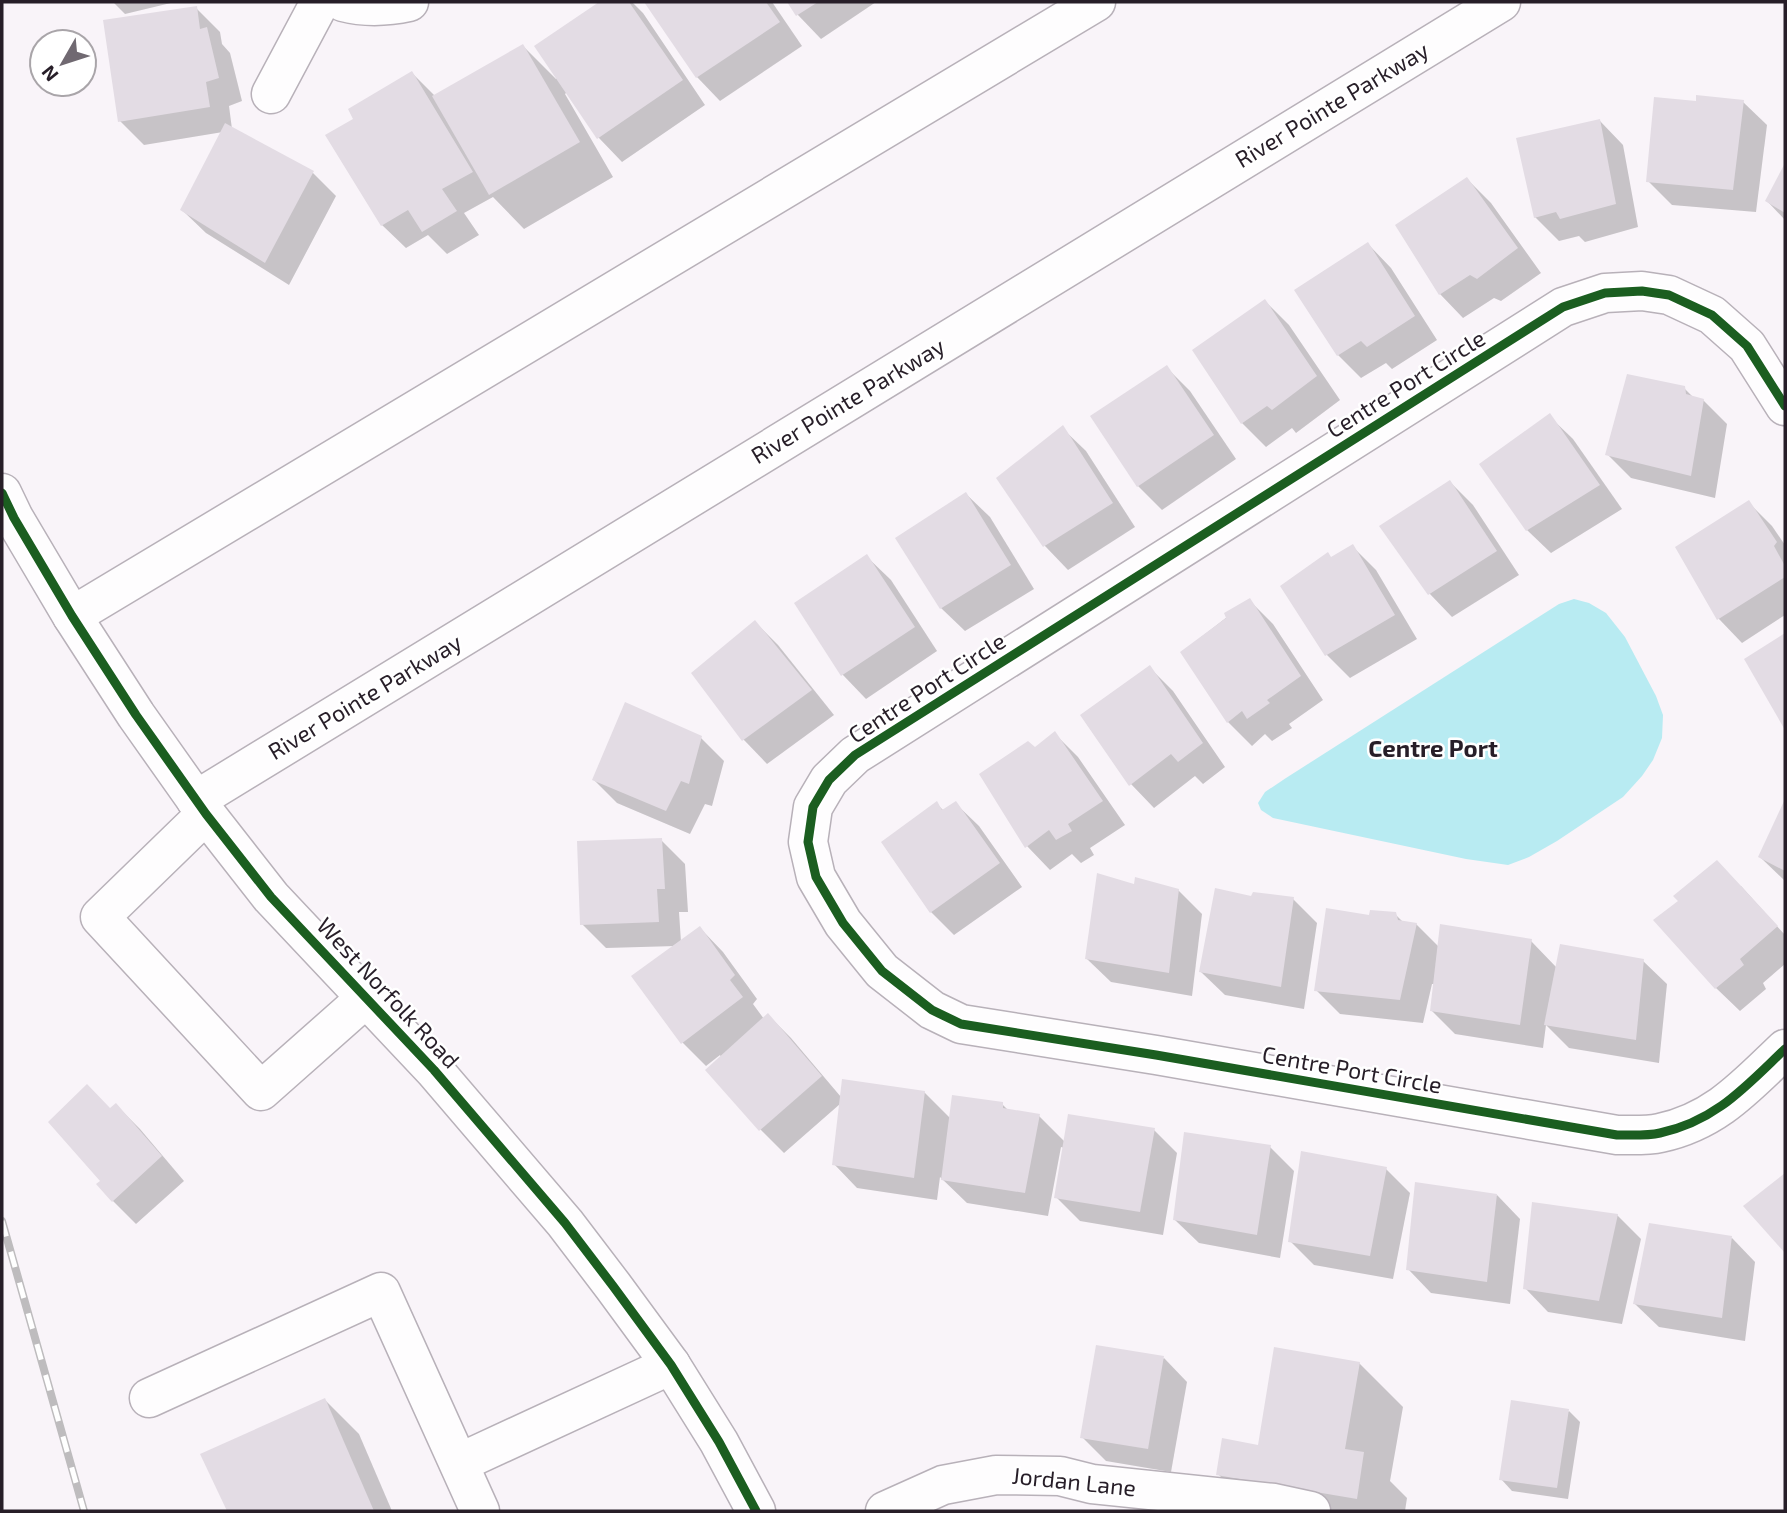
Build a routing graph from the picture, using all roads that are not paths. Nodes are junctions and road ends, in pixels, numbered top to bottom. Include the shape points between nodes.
1 (320, 2) edge
2 (343, 2) edge
3 (410, 2) edge
4 (1096, 2) edge
5 (1501, 2) edge
6 (271, 94) dead end
7 (1785, 406) edge
8 (2, 493) edge
9 (72, 616) junction
10 (201, 807) junction
11 (366, 998) junction
12 (1785, 1049) edge
13 (671, 1365) junction
14 (149, 1398) dead end
15 (459, 1463) junction
16 (480, 1511) edge
17 (756, 1511) edge
18 (885, 1511) edge
19 (1311, 1511) edge

1 - 6 street
2 - 3 street via 360,7
4 - 9 street
5 - 10 street, River Pointe Parkway
7 - 12 street, Centre Port Circle via 1747,346 1712,315 1668,295 1605,293 1563,307 855,755 830,780 813,807 808,842 816,877 843,923 882,971 932,1010 961,1024 1617,1135 1659,1134 1700,1120 1729,1102
8 - 9 street, West Norfolk Road
9 - 10 street, West Norfolk Road
10 - 11 street, West Norfolk Road via 271,897
10 - 11 street, River Pointe Parkway via 100,917 261,1091
11 - 13 street, West Norfolk Road via 565,1223
13 - 15 street
13 - 17 street, West Norfolk Road
14 - 15 street via 381,1292
15 - 16 street
18 - 19 street, Jordan Lane via 943,1485 996,1475 1060,1476 1092,1484

